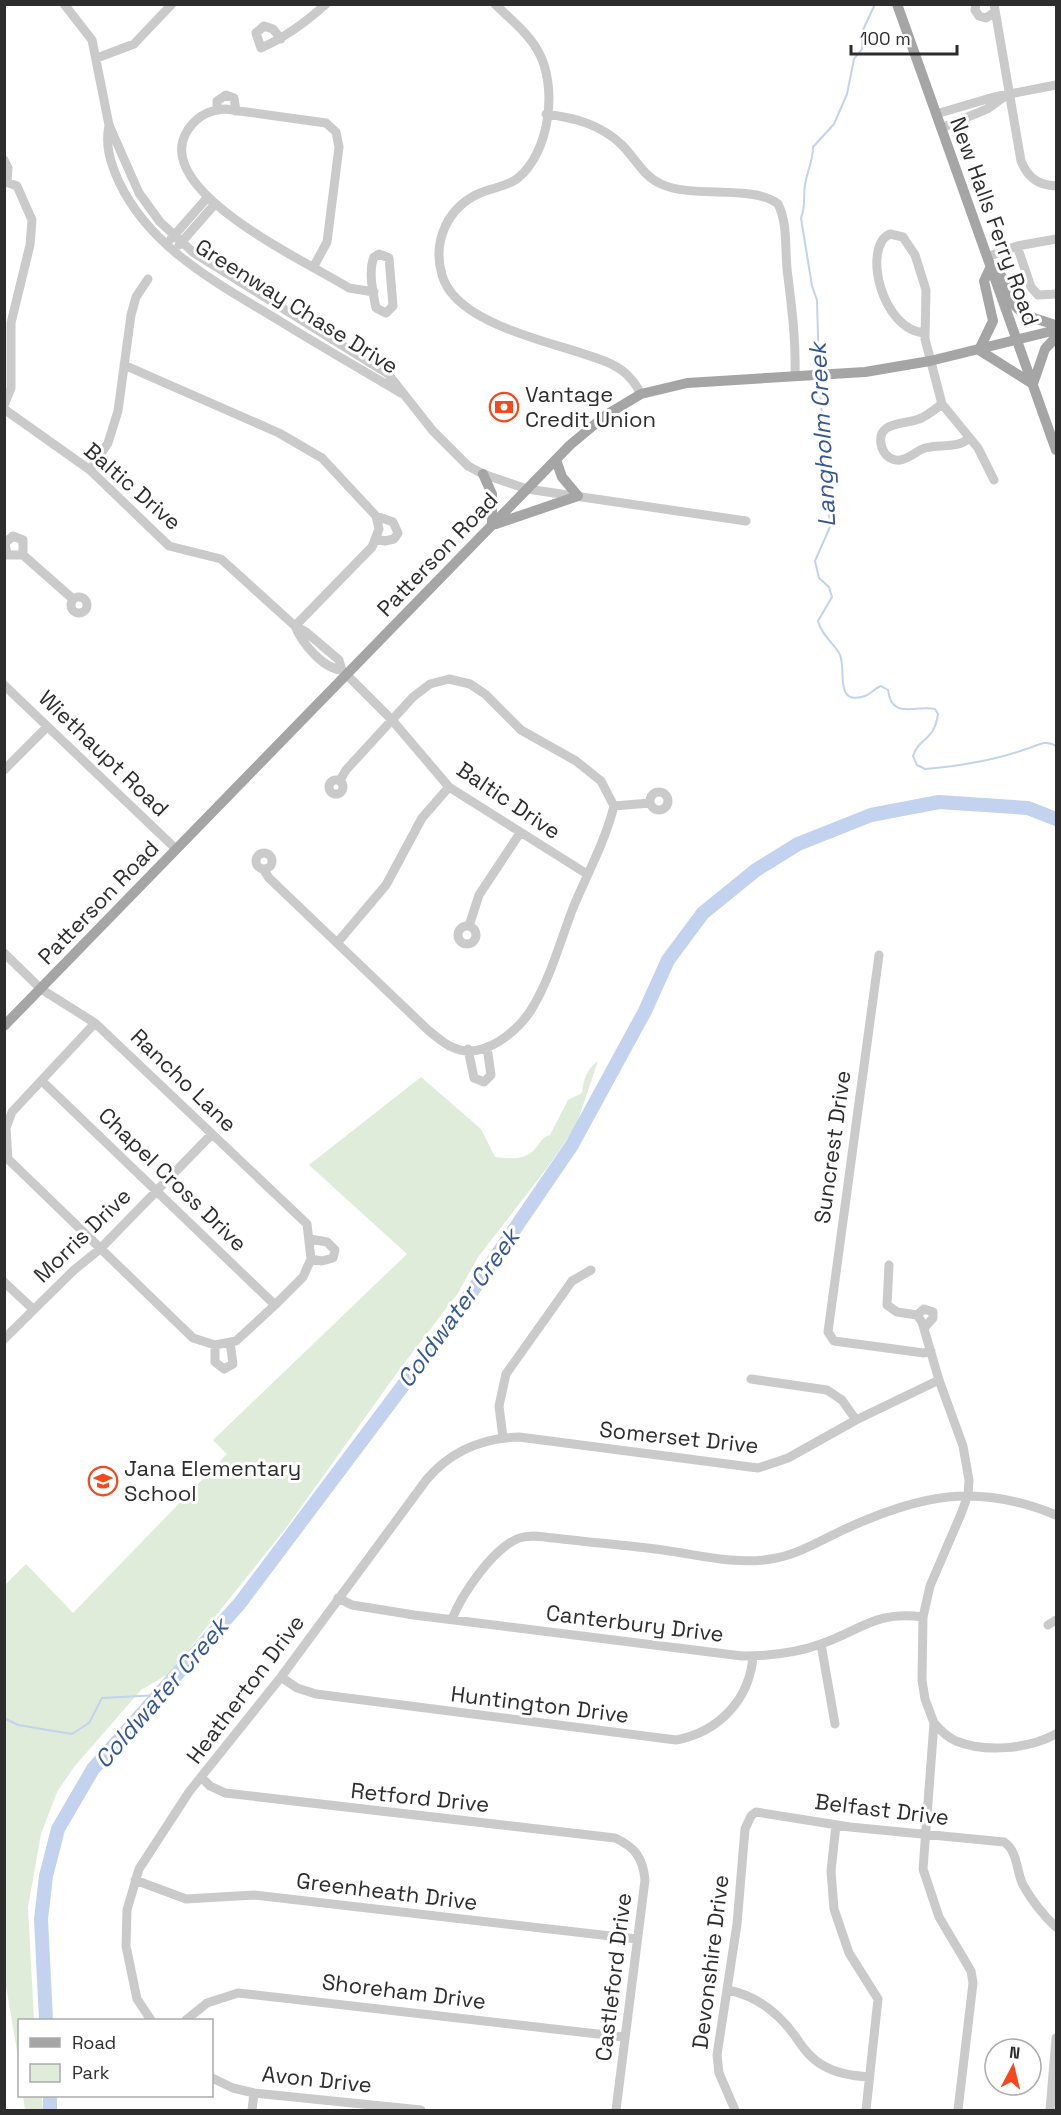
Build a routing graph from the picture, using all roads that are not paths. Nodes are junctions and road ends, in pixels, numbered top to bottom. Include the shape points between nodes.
1 (64, 4) edge
2 (172, 4) edge
3 (326, 4) edge
4 (495, 4) edge
5 (897, 4) edge
6 (976, 4) edge
7 (994, 8) edge
8 (281, 39) junction
9 (97, 58) junction
10 (1056, 85) edge
11 (1007, 96) junction
12 (217, 110) junction
13 (236, 111) junction
14 (546, 114) junction
15 (936, 114) junction
16 (109, 125) junction
17 (941, 128) junction
18 (4, 160) edge
19 (6, 181) edge
20 (1056, 186) edge
21 (211, 202) junction
22 (179, 238) junction
23 (1056, 239) edge
24 (166, 244) junction
25 (1017, 246) junction
26 (174, 251) junction
27 (989, 261) junction
28 (314, 266) junction
29 (148, 279) dead end
30 (374, 292) junction
31 (1056, 294) edge
32 (1056, 325) edge
33 (1056, 330) edge
34 (925, 333) junction
35 (1056, 337) edge
36 (1017, 341) junction
37 (979, 350) junction
38 (930, 361) junction
39 (124, 365) junction
40 (798, 374) junction
41 (1033, 384) junction
42 (641, 394) junction
43 (404, 395) junction
44 (942, 404) junction
45 (4, 407) edge
46 (969, 438) junction
47 (1056, 450) edge
48 (556, 460) junction
49 (90, 471) junction
50 (483, 474) junction
51 (994, 480) dead end
52 (527, 489) junction
53 (578, 496) junction
54 (375, 516) junction
55 (746, 521) dead end
56 (492, 525) junction
57 (376, 539) junction
58 (6, 554) edge
59 (23, 555) junction
60 (73, 599) dead end
61 (295, 626) junction
62 (344, 672) junction
63 (4, 685) edge
64 (392, 720) junction
65 (47, 727) junction
66 (4, 770) edge
67 (339, 780) dead end
68 (448, 787) junction
69 (650, 802) dead end
70 (614, 806) junction
71 (520, 833) junction
72 (176, 849) junction
73 (264, 870) dead end
74 (587, 874) junction
75 (469, 926) dead end
76 (337, 943) junction
77 (4, 953) edge
78 (879, 955) dead end
79 (41, 989) junction
80 (95, 1023) junction
81 (4, 1026) edge
82 (487, 1047) junction
83 (468, 1050) junction
84 (43, 1082) junction
85 (5, 1127) edge
86 (212, 1134) junction
87 (5, 1149) edge
88 (157, 1191) junction
89 (310, 1239) junction
90 (100, 1250) junction
91 (311, 1256) junction
92 (889, 1265) dead end
93 (591, 1270) dead end
94 (4, 1282) edge
95 (275, 1305) junction
96 (33, 1309) junction
97 (917, 1315) junction
98 (925, 1328) junction
99 (4, 1339) edge
100 (230, 1342) junction
101 (215, 1345) junction
102 (931, 1351) junction
103 (751, 1379) dead end
104 (939, 1380) junction
105 (856, 1420) junction
106 (503, 1437) junction
107 (968, 1495) junction
108 (1056, 1515) edge
109 (338, 1598) junction
110 (923, 1617) junction
111 (452, 1619) junction
112 (821, 1644) junction
113 (753, 1656) junction
114 (281, 1677) junction
115 (934, 1723) junction
116 (835, 1724) dead end
117 (1056, 1734) edge
118 (202, 1778) junction
119 (751, 1816) joint
120 (836, 1825) junction
121 (924, 1835) junction
122 (635, 1851) joint
123 (135, 1880) junction
124 (1056, 1927) edge
125 (637, 1939) junction
126 (728, 1990) junction
127 (150, 2019) edge
128 (187, 2019) edge
129 (624, 2037) junction
130 (1056, 2038) edge
131 (869, 2077) junction
132 (213, 2078) edge
133 (254, 2093) junction
134 (252, 2110) edge
135 (421, 2110) edge
136 (616, 2110) edge
137 (735, 2110) edge
138 (866, 2110) edge
139 (957, 2110) edge
140 (1050, 2110) edge

1 - 9 street, Greenway Chase Drive via 88,34
2 - 9 street via 134,44
3 - 8 street
4 - 14 street via 530,39 543,60 548,83
5 - 15 main road, New Halls Ferry Road
6 - 7 street via 979,16 986,18
7 - 11 street
8 - 8 street via 261,48 256,33 264,26 273,29
9 - 16 street, Greenway Chase Drive
10 - 11 street
11 - 15 street
11 - 17 street
11 - 20 street via 1025,171 1038,182
12 - 13 street
12 - 13 street via 217,101 226,94 237,102
12 - 21 street via 195,121 182,147 183,164
13 - 28 street via 326,123 336,132 339,147 327,242
14 - 40 street via 573,118 604,131 660,183 690,190 763,196 778,204 784,222
14 - 42 street via 542,141 517,179 469,198 452,213 440,243 443,279 458,300 477,314 604,361 631,378
15 - 17 main road, New Halls Ferry Road
16 - 22 street, Greenway Chase Drive via 139,193 149,209
16 - 24 street, Greenway Chase Drive via 106,142 121,184
17 - 27 main road, New Halls Ferry Road
18 - 19 street via 8,168
19 - 45 street via 17,186 32,220 30,245 11,323 11,388
21 - 22 street
21 - 28 street
22 - 24 street
22 - 26 street
22 - 43 street, Greenway Chase Drive via 217,268 388,374
23 - 25 street
24 - 26 street, Greenway Chase Drive
25 - 27 street
25 - 31 street via 1031,287 1038,295
26 - 43 street, Greenway Chase Drive via 225,288
27 - 32 main road via 1005,279 1021,311
27 - 36 main road, New Halls Ferry Road
27 - 37 main road via 984,281 993,321
28 - 30 street via 349,288
29 - 39 street via 133,306
30 - 30 street via 372,262 374,257 385,255 391,267 390,311 376,308
33 - 36 main road, Patterson Road
34 - 34 street via 908,330 890,312 877,257 881,241 890,234 903,237 915,255 926,296
34 - 38 street
35 - 41 main road via 1045,349
36 - 37 main road, Patterson Road
36 - 41 main road, New Halls Ferry Road
37 - 38 main road, Patterson Road
37 - 41 main road
38 - 40 main road, Patterson Road via 865,372
38 - 44 street
39 - 49 street via 118,411 108,443
39 - 54 street via 279,433 322,458
40 - 42 main road, Patterson Road via 687,383
41 - 47 main road, New Halls Ferry Road
42 - 48 main road, Patterson Road via 606,415
43 - 50 street, Greenway Chase Drive via 447,447
44 - 46 street
44 - 46 street via 915,421 889,425 881,439 886,455 900,460 926,448 958,444
45 - 49 street, Baltic Drive
46 - 51 street
48 - 52 main road, Patterson Road
48 - 53 main road via 562,477
49 - 61 street, Baltic Drive via 169,546 221,559
50 - 52 street, Greenway Chase Drive
50 - 56 main road via 492,494
52 - 53 street, Greenway Chase Drive
52 - 56 main road, Patterson Road
53 - 55 street, Greenway Chase Drive
53 - 56 main road
54 - 57 street via 380,529
54 - 57 street via 393,522 398,533 394,539
56 - 62 main road, Patterson Road
57 - 61 street
58 - 59 street
58 - 59 street via 5,543 13,536 23,540
59 - 60 street
61 - 62 street, Baltic Drive via 315,654 332,669
62 - 64 street, Baltic Drive
62 - 72 main road, Patterson Road
63 - 65 street, Wiethaupt Road
64 - 67 street
64 - 68 street, Baltic Drive
64 - 70 street via 430,684 449,679 470,684 521,730 576,761 601,781
65 - 66 street
65 - 72 street, Wiethaupt Road
68 - 71 street, Baltic Drive
68 - 76 street via 422,818 386,885
69 - 70 street
70 - 74 street via 608,832
71 - 74 street, Baltic Drive
71 - 75 street via 479,895
72 - 79 main road, Patterson Road
73 - 76 street
74 - 82 street via 534,1006 512,1031
76 - 83 street via 429,1031 452,1048
77 - 79 street, Rancho Lane
78 - 102 street, Suncrest Drive via 828,1332 834,1341
79 - 80 street, Rancho Lane
79 - 81 main road, Patterson Road
80 - 84 street
80 - 86 street, Rancho Lane
82 - 83 street
82 - 83 street via 491,1075 484,1082 474,1078
84 - 85 street via 18,1104
84 - 88 street, Chapel Cross Drive
85 - 87 street
86 - 88 street, Morris Drive
86 - 89 street, Rancho Lane via 307,1224
87 - 90 street via 8,1159
88 - 90 street, Morris Drive
88 - 95 street, Chapel Cross Drive
89 - 91 street, Rancho Lane
89 - 91 street via 327,1242 335,1250 330,1260
90 - 96 street, Morris Drive
90 - 101 street via 193,1338
91 - 95 street via 303,1277
92 - 97 street via 887,1305 897,1312
93 - 106 street via 572,1281 506,1374 499,1406
94 - 96 street
95 - 100 street via 243,1337
96 - 99 street, Morris Drive
97 - 98 street
97 - 98 street via 924,1309 933,1312
98 - 102 street
100 - 101 street
100 - 101 street via 233,1364 224,1369 215,1362
102 - 104 street
103 - 105 street via 827,1390 842,1400
104 - 105 street, Somerset Drive
104 - 107 street via 963,1446
105 - 106 street, Somerset Drive via 789,1458 758,1468
106 - 109 street, Heatherton Drive via 464,1448 435,1469
107 - 108 street via 1008,1499
107 - 110 street via 936,1568
107 - 111 street via 905,1504 801,1550 759,1561 545,1537 519,1538 489,1562
109 - 111 street, Canterbury Drive via 352,1605
109 - 114 street, Heatherton Drive
110 - 112 street, Canterbury Drive via 886,1616
110 - 115 street via 922,1680
111 - 113 street, Canterbury Drive
112 - 113 street, Canterbury Drive
112 - 116 street
113 - 114 street, Huntington Drive via 745,1687 726,1717 700,1733 676,1740 316,1694
114 - 118 street, Heatherton Drive
115 - 117 street via 956,1741 1001,1747 1032,1744
115 - 121 street
118 - 122 street, Retford Drive via 225,1793 615,1838
118 - 123 street, Heatherton Drive via 156,1840
119 - 120 street, Belfast Drive via 763,1812
119 - 126 street, Devonshire Drive via 745,1829
120 - 121 street, Belfast Drive
120 - 131 street via 831,1871 834,1909 849,1953 878,2000
121 - 124 street, Belfast Drive via 1009,1845 1022,1883
121 - 139 street via 923,1869 929,1892 946,1931 971,1971 973,1983
122 - 125 street, Castleford Drive via 641,1858 645,1880
123 - 125 street, Greenheath Drive via 186,1899 254,1895
123 - 127 street, Heatherton Drive via 127,1910 126,1946 137,1999
125 - 129 street, Castleford Drive
126 - 131 street via 744,1993 769,2008 803,2049 823,2066 845,2075
126 - 137 street, Devonshire Drive via 717,2055 719,2073
128 - 129 street, Shoreham Drive via 207,2003 238,1993
129 - 136 street, Castleford Drive
130 - 140 street
131 - 138 street
132 - 133 street, Avon Drive
133 - 134 street
133 - 135 street, Avon Drive

